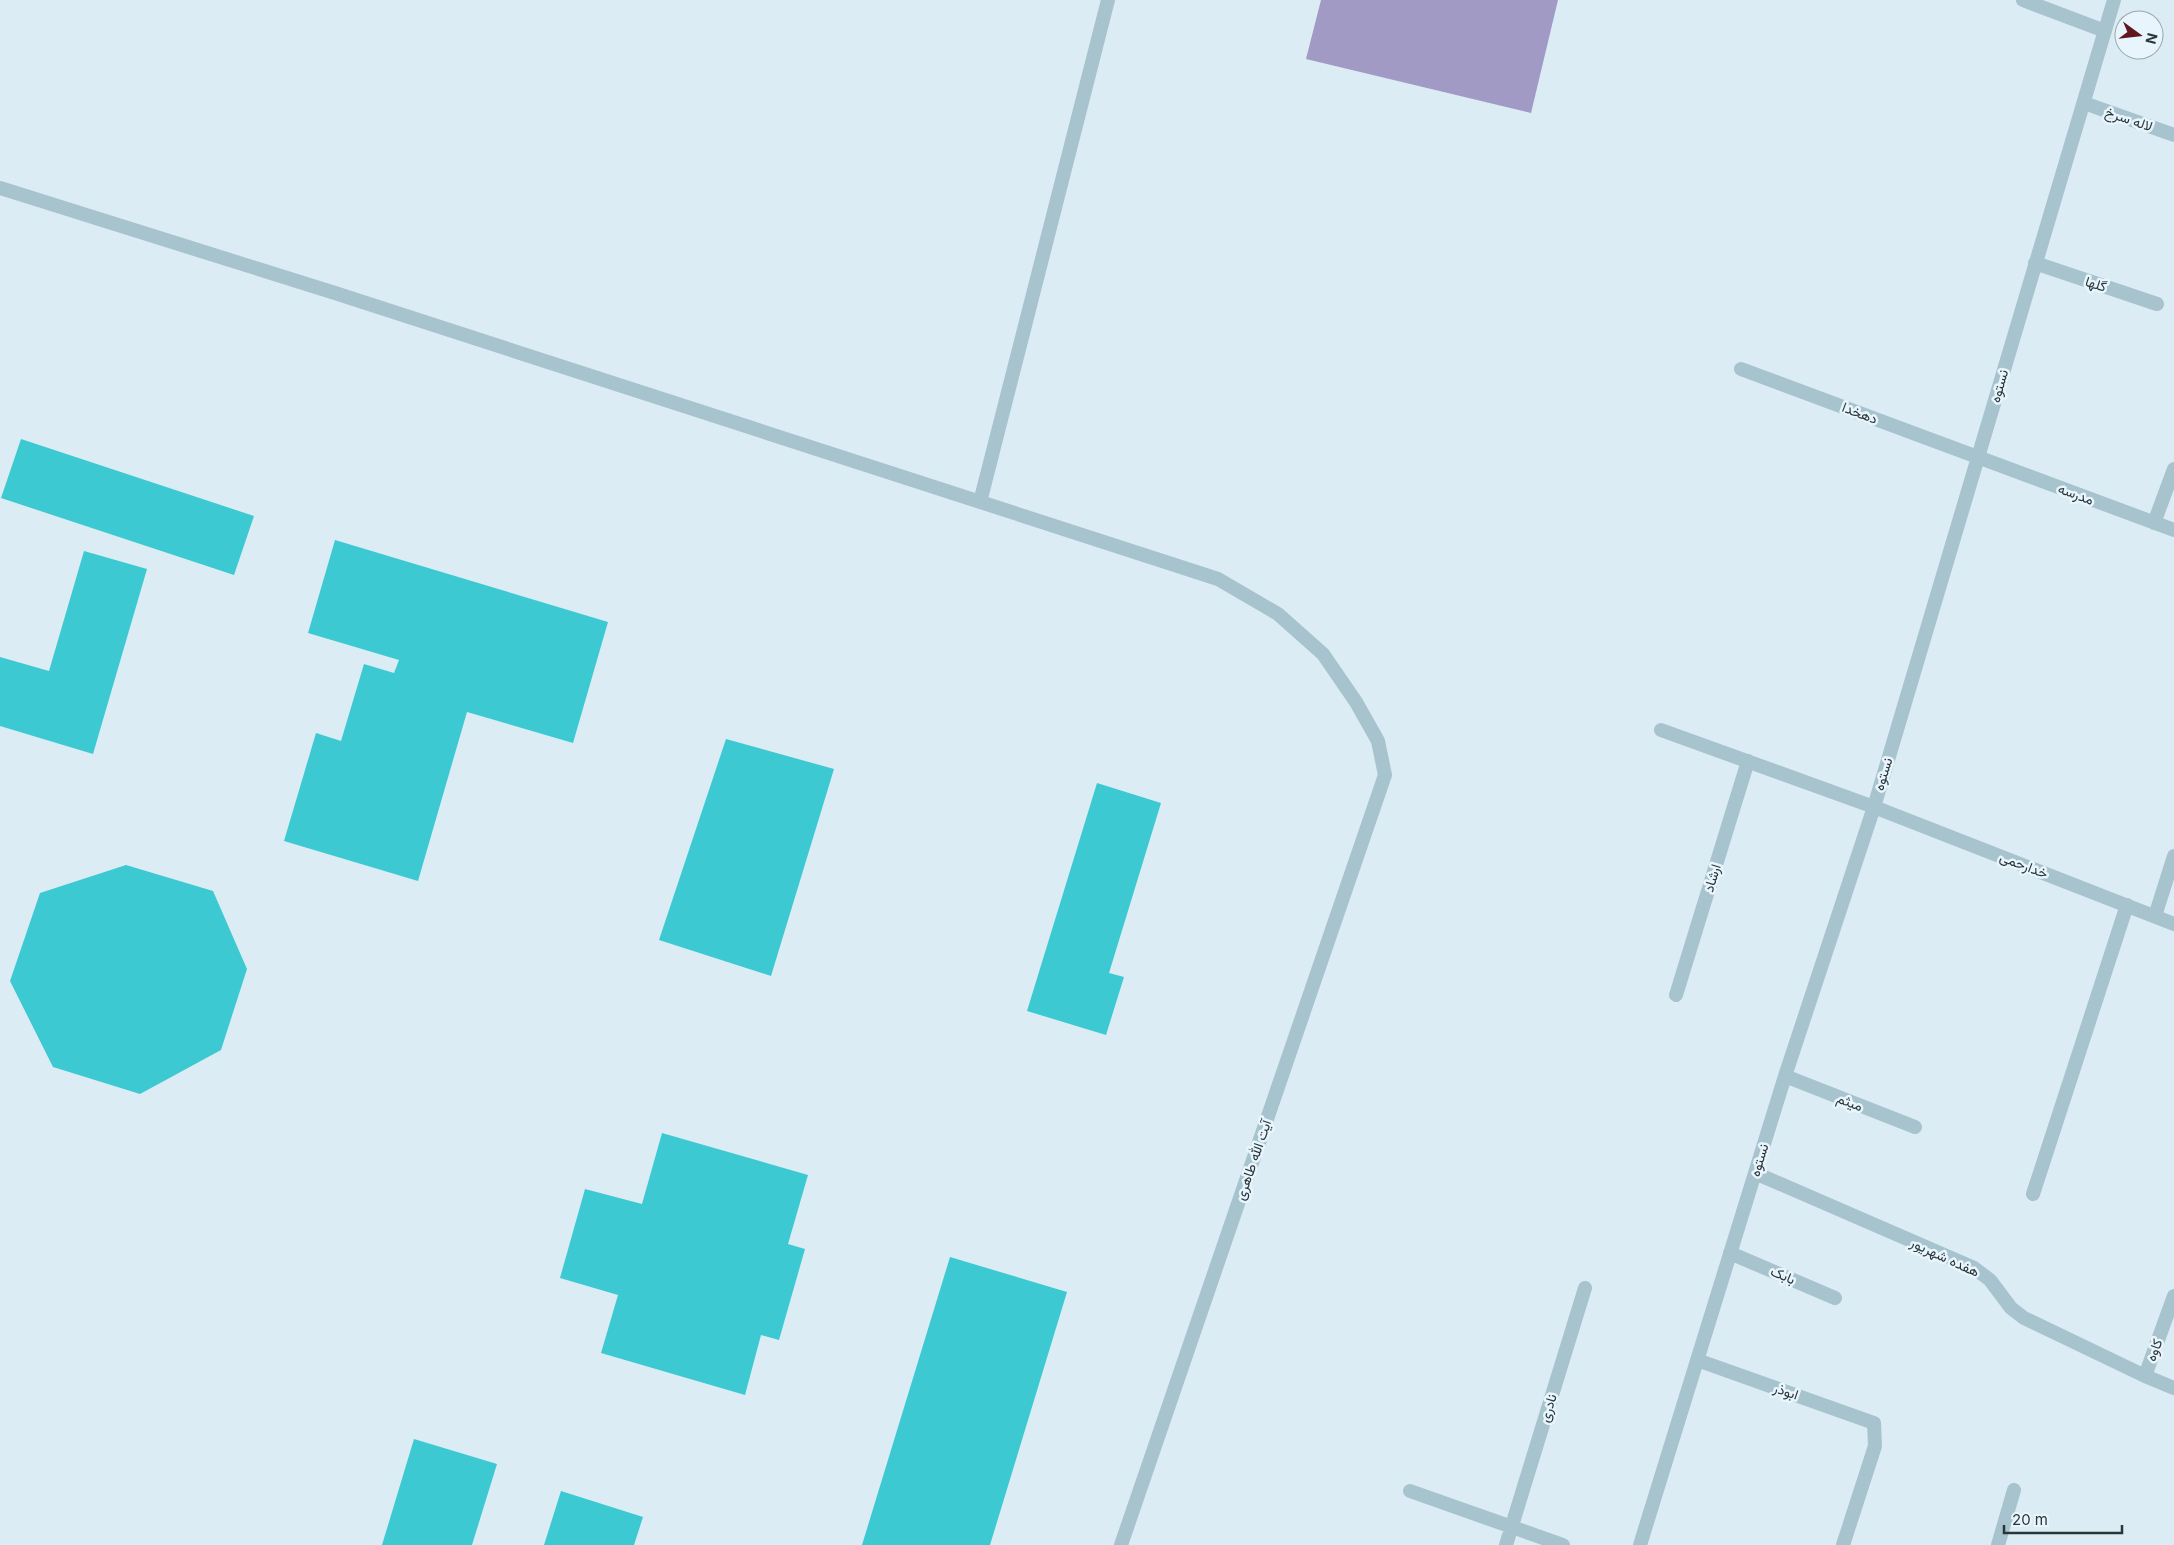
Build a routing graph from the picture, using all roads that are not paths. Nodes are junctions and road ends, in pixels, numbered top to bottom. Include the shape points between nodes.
1 (1108, 0) edge
2 (2023, 0) edge
3 (2114, 0) edge
4 (2105, 31) junction
5 (2084, 104) junction
6 (2174, 135) edge
7 (0, 188) edge
8 (2035, 264) junction
9 (2157, 304) dead end
10 (1741, 368) dead end
11 (1978, 458) junction
12 (2174, 469) edge
13 (980, 502) junction
14 (2154, 522) junction
15 (2174, 530) edge
16 (1661, 730) dead end
17 (1748, 761) junction
18 (1874, 807) junction
19 (2174, 856) edge
20 (2126, 905) junction
21 (2155, 916) junction
22 (2174, 924) edge
23 (1676, 995) dead end
24 (1785, 1076) junction
25 (1915, 1127) dead end
26 (1755, 1173) junction
27 (2033, 1194) dead end
28 (1730, 1253) junction
29 (1585, 1288) dead end
30 (2174, 1296) edge
31 (1835, 1298) dead end
32 (1697, 1360) junction
33 (2145, 1376) junction
34 (2174, 1388) edge
35 (2014, 1490) dead end
36 (1410, 1491) dead end
37 (1511, 1527) junction
38 (1121, 1545) edge
39 (1506, 1545) edge
40 (1563, 1545) edge
41 (1640, 1545) edge
42 (1843, 1545) edge
43 (1998, 1545) edge

1 - 13 street
2 - 4 street
3 - 4 street, نستوه
4 - 5 street, نستوه
5 - 6 street, لاله سرخ
5 - 8 street, نستوه
7 - 13 street
8 - 9 street, گلها
8 - 11 street, نستوه
10 - 11 street, دهخدا
11 - 14 street, مدرسه
11 - 18 street, نستوه
12 - 14 street
13 - 38 street, آیت الله طاهری via 1218,579 1278,614 1324,654 1356,702 1378,741 1385,775
14 - 15 street, مدرسه
16 - 17 street, خدارحمی
17 - 18 street, خدارحمی
17 - 23 street, ارشاد
18 - 20 street, خدارحمی
18 - 24 street, نستوه
19 - 21 street
20 - 21 street, خدارحمی
20 - 27 street
21 - 22 street, خدارحمی
24 - 25 street, میثم
24 - 26 street, نستوه
26 - 28 street, نستوه
26 - 33 street, هفده شهریور via 1974,1268 1990,1280 2010,1308 2024,1318
28 - 31 street, بابک
28 - 32 street, نستوه
29 - 37 street, نادری
30 - 33 street, کاوه
32 - 41 street, نستوه
32 - 42 street, ابوذر via 1874,1423 1875,1446
33 - 34 street, هفده شهریور
35 - 43 street
36 - 37 street
37 - 39 street, نادری
37 - 40 street

